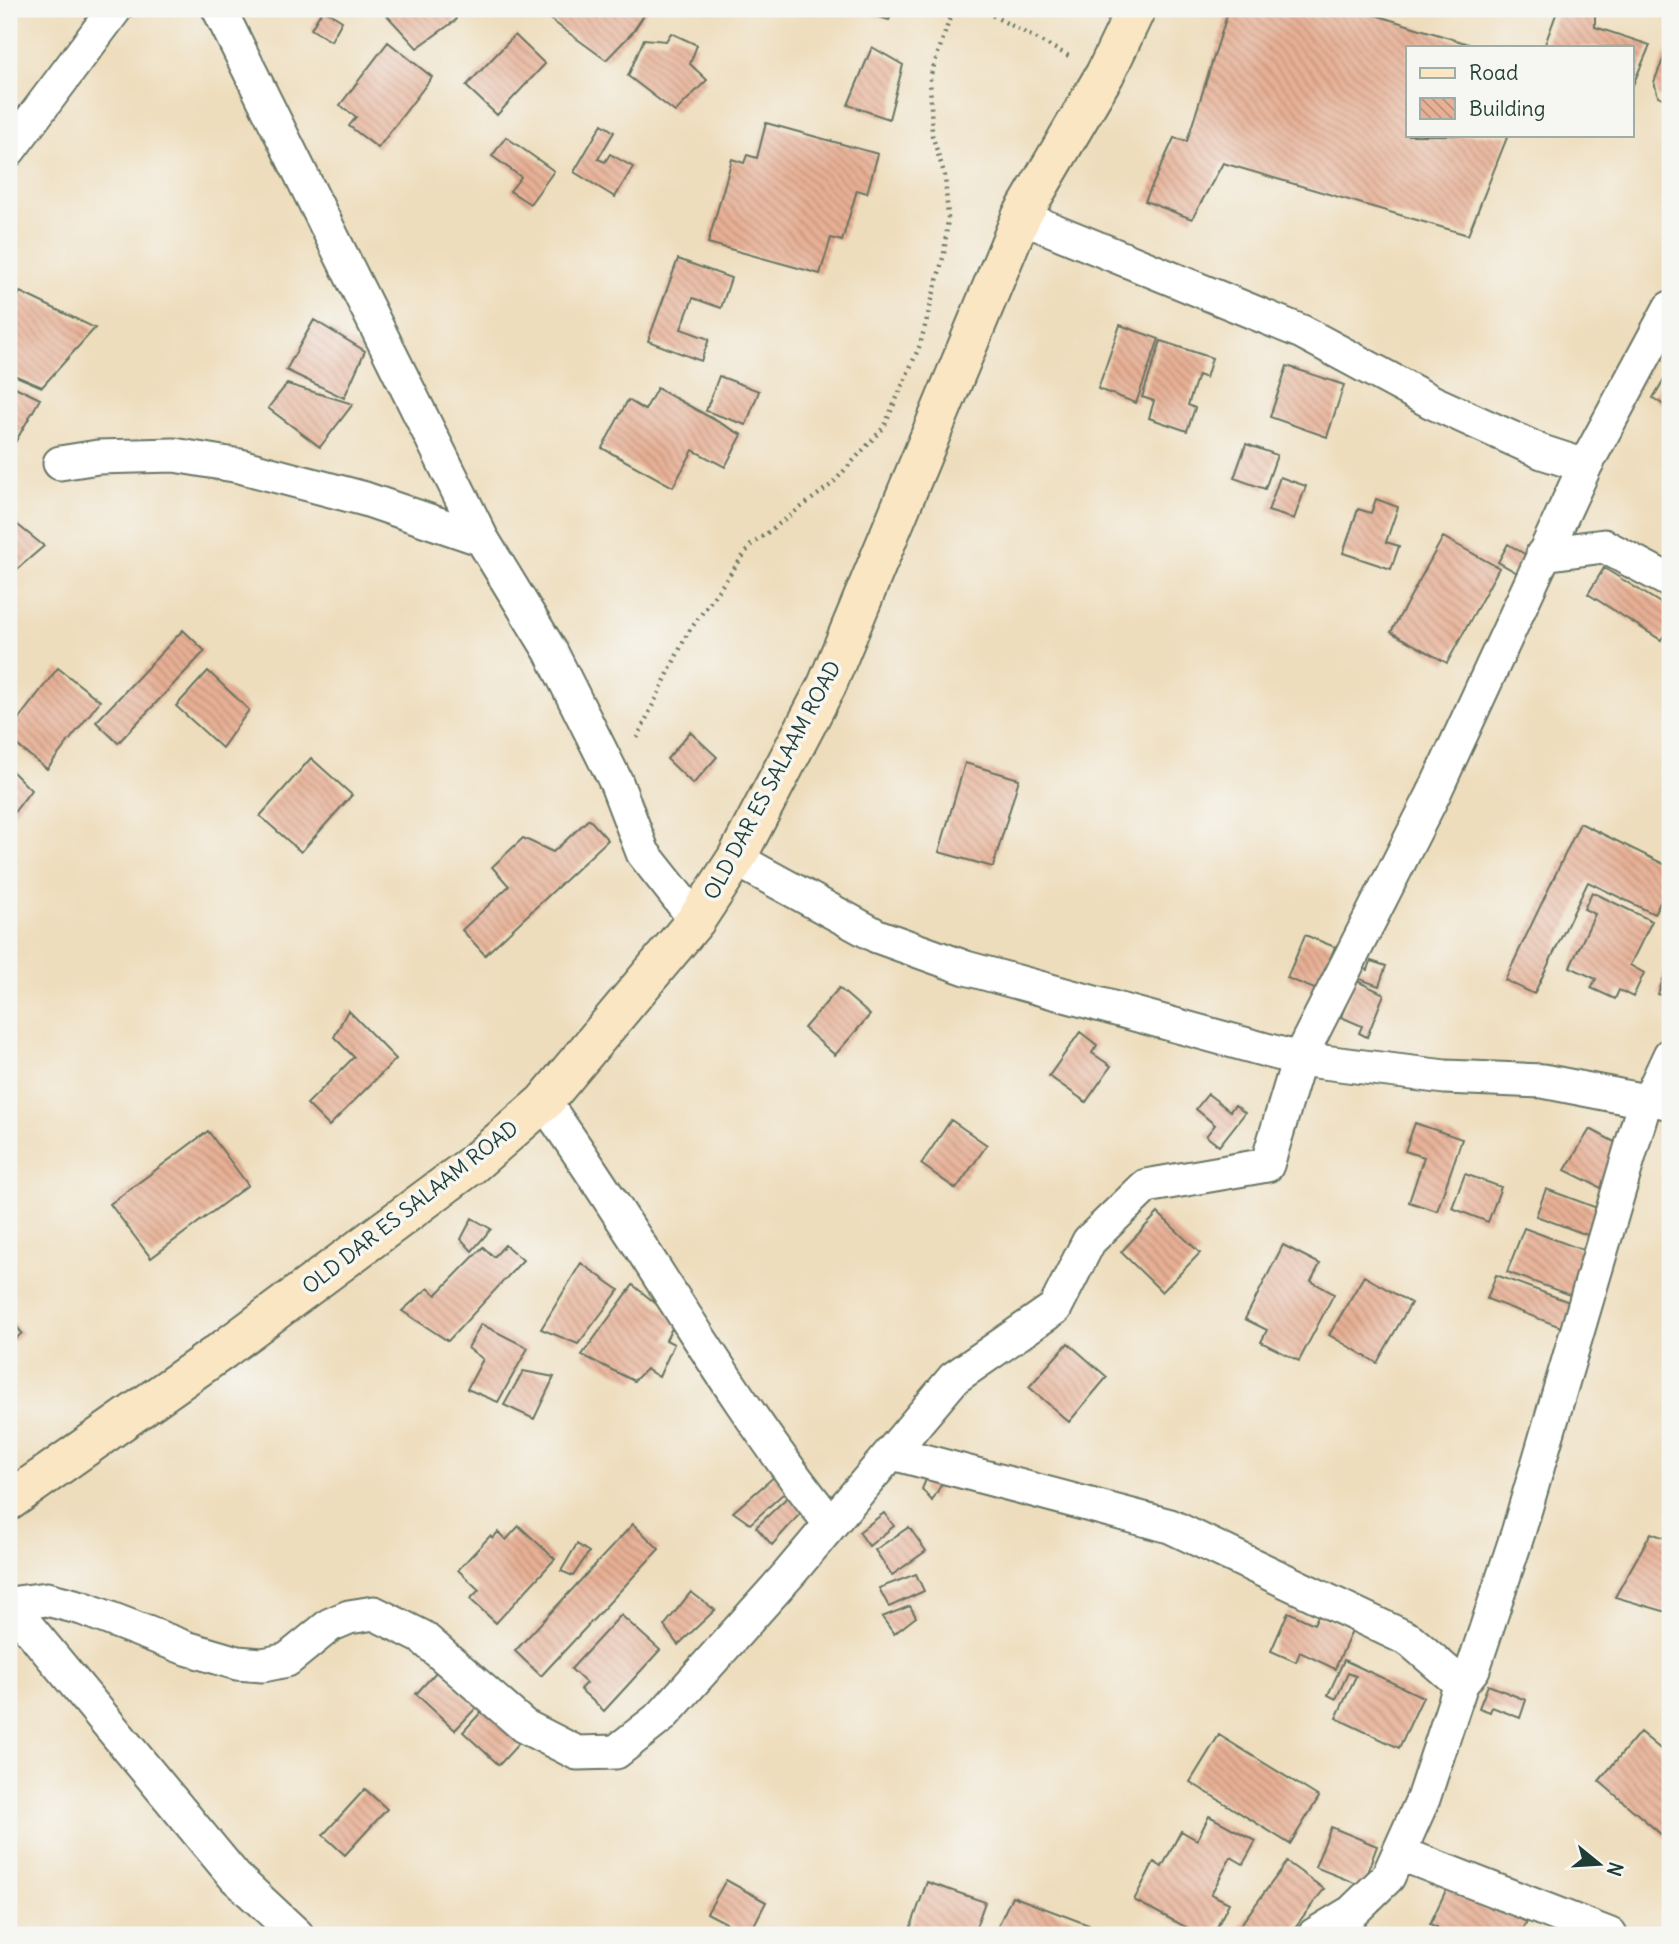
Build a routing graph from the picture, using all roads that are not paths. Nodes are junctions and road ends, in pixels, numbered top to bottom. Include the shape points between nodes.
1 (115, 9) edge
2 (219, 9) edge
3 (1136, 9) edge
4 (9, 150) edge
5 (1021, 217) junction
6 (1670, 308) edge
7 (60, 463) dead end
8 (1585, 466) junction
9 (482, 539) junction
10 (1544, 554) junction
11 (1670, 581) edge
12 (736, 859) junction
13 (696, 920) junction
14 (1670, 1055) edge
15 (1299, 1059) junction
16 (1655, 1101) edge
17 (544, 1102) junction
18 (893, 1453) junction
19 (9, 1501) edge
20 (830, 1522) junction
21 (9, 1604) edge
22 (1461, 1684) junction
23 (1399, 1853) junction
24 (297, 1935) edge
25 (1314, 1935) edge
26 (1610, 1935) edge

1 - 4 street
2 - 9 street
3 - 5 street, OLD DAR ES SALAAM ROAD via 1105,74
5 - 8 street via 1302,332 1432,402 1542,452
5 - 12 street, OLD DAR ES SALAAM ROAD via 827,685
6 - 8 street
7 - 9 street via 174,455 240,466 365,499
8 - 10 street
9 - 13 street via 551,652 615,782 643,853
10 - 11 street via 1604,546
10 - 15 street via 1433,794
12 - 13 street, OLD DAR ES SALAAM ROAD
12 - 15 street via 877,936 966,968
13 - 17 street, OLD DAR ES SALAAM ROAD
14 - 16 street
15 - 16 street via 1444,1077 1543,1081
15 - 18 street via 1267,1165 1146,1186 1089,1241 1055,1308 954,1378
16 - 22 street via 1473,1669
17 - 19 street, OLD DAR ES SALAAM ROAD via 473,1164
17 - 20 street via 789,1471
18 - 20 street
18 - 22 street via 1170,1526 1410,1640
20 - 21 street via 662,1716 616,1752 578,1754 524,1726 422,1637 374,1613 349,1616 330,1625 287,1660 263,1665 237,1663 186,1648 47,1599
21 - 24 street via 235,1877
22 - 23 street via 1423,1799
23 - 25 street via 1388,1877 1352,1912
23 - 26 street

